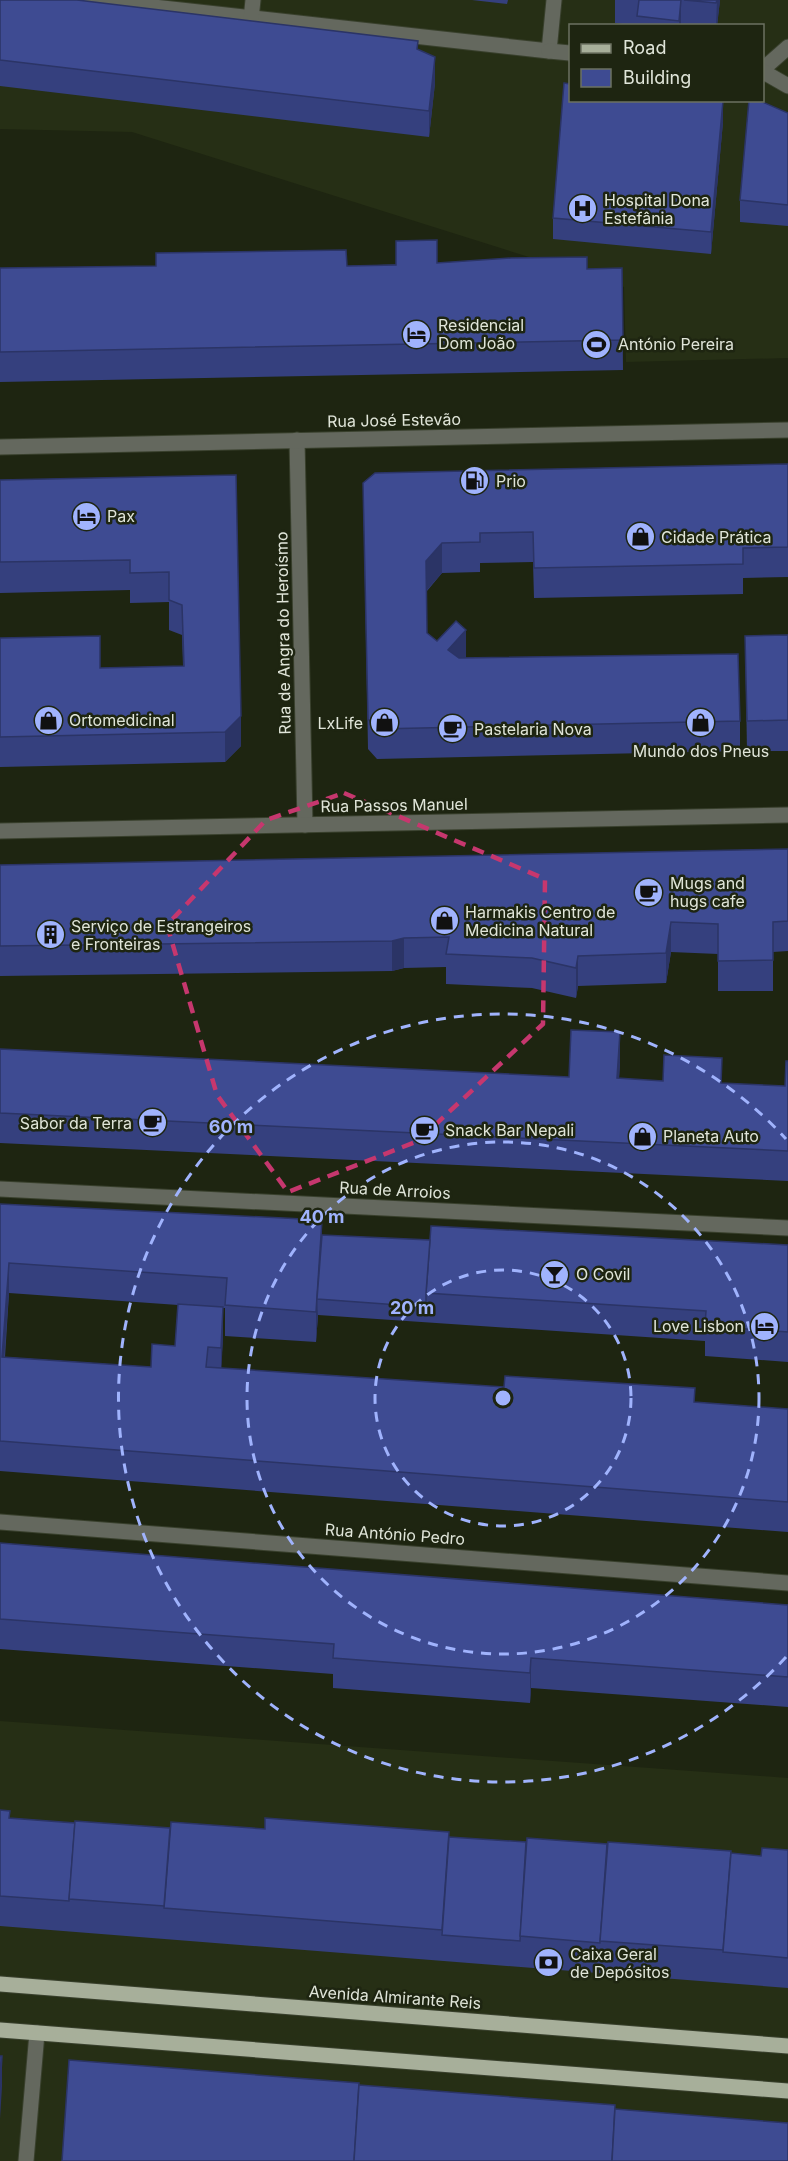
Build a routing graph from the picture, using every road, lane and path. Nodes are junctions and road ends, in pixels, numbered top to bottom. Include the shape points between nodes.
1 (93, 0) edge
2 (253, 0) edge
3 (554, 0) edge
4 (251, 19) junction
5 (788, 47) edge
6 (549, 51) junction
7 (569, 53) edge
8 (764, 68) edge
9 (764, 71) edge
10 (788, 86) edge
11 (788, 430) edge
12 (297, 441) junction
13 (0, 447) edge
14 (788, 815) edge
15 (305, 825) junction
16 (0, 831) edge
17 (0, 1189) edge
18 (788, 1228) edge
19 (0, 1522) edge
20 (788, 1583) edge
21 (0, 1984) edge
22 (0, 2030) edge
23 (37, 2033) junction
24 (788, 2046) edge
25 (788, 2091) edge
26 (26, 2161) edge

1 - 4 street
2 - 4 street
3 - 6 street
4 - 6 street
5 - 8 street
6 - 7 street
9 - 10 street
11 - 12 street, Rua José Estevão
12 - 13 street, Rua José Estevão
12 - 15 street, Rua de Angra do Heroísmo
14 - 15 street, Rua Passos Manuel
15 - 16 street, Rua Passos Manuel
17 - 18 street, Rua de Arroios
19 - 20 street, Rua António Pedro
21 - 24 main road, Avenida Almirante Reis
22 - 23 main road
23 - 25 main road
23 - 26 street

